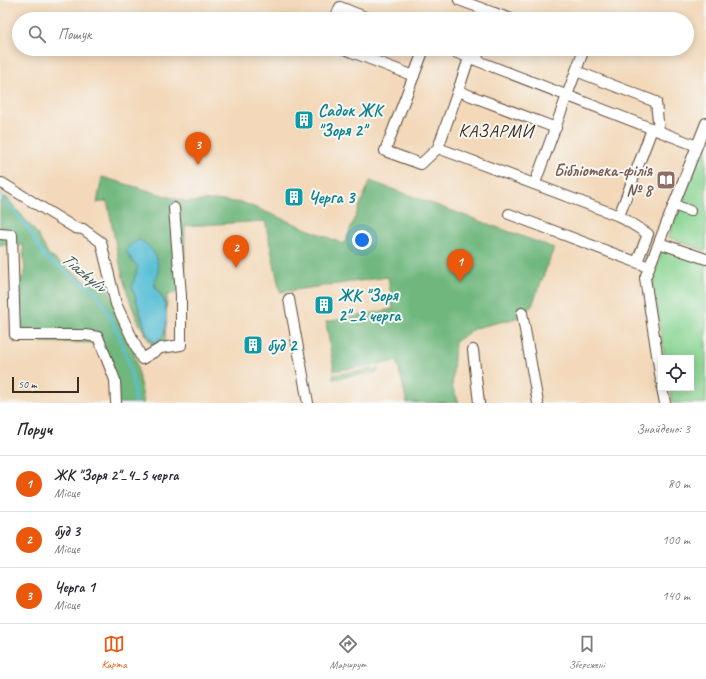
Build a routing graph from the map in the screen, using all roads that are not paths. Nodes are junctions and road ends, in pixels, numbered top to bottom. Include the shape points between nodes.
1 (459, 0) edge
2 (338, 12) edge
3 (352, 12) edge
4 (484, 12) edge
5 (362, 56) edge
6 (421, 56) edge
7 (465, 56) edge
8 (475, 56) edge
9 (581, 56) edge
10 (473, 59) junction
11 (576, 71) junction
12 (414, 76) junction
13 (458, 91) junction
14 (567, 96) junction
15 (706, 123) edge
16 (556, 128) junction
17 (655, 130) junction
18 (697, 146) junction
19 (438, 148) junction
20 (2, 183) dead end
21 (536, 183) junction
22 (674, 205) junction
23 (174, 208) dead end
24 (690, 212) dead end
25 (509, 214) dead end
26 (619, 216) junction
27 (0, 234) edge
28 (659, 242) junction
29 (706, 259) edge
30 (637, 262) junction
31 (649, 267) junction
32 (289, 299) dead end
33 (522, 313) dead end
34 (473, 350) dead end
35 (658, 361) edge
36 (662, 391) edge
37 (116, 403) edge
38 (308, 403) edge
39 (479, 403) edge
40 (538, 403) edge
41 (664, 403) edge

1 - 4 street
2 - 3 street via 340,7
5 - 12 street
6 - 12 street
7 - 10 street
8 - 10 street
9 - 11 street
10 - 13 street
10 - 14 street
11 - 14 street
11 - 17 street via 656,102
12 - 19 street via 385,151 421,164
13 - 16 street
13 - 19 street
14 - 16 street
14 - 17 street
15 - 18 street
16 - 21 street
17 - 18 street
17 - 26 street
18 - 22 street
19 - 21 street
20 - 23 street via 75,228 84,229 101,242 116,304 142,359 161,348 181,345 181,295
21 - 26 street
22 - 24 street
22 - 28 street
25 - 30 street
26 - 30 street via 648,234
27 - 37 street via 12,235 15,335 98,337 115,380
28 - 29 street
28 - 31 street
30 - 31 street
31 - 35 street via 645,278
32 - 38 street
33 - 40 street
34 - 39 street
36 - 41 street

